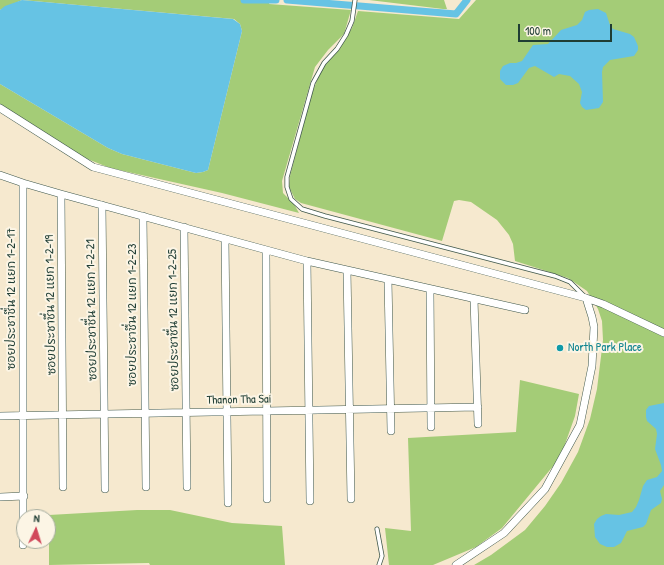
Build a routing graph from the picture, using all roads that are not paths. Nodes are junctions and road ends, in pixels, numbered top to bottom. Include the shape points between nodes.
1 (355, 0) edge
2 (0, 108) edge
3 (0, 174) edge
4 (23, 183) junction
5 (61, 194) junction
6 (102, 205) junction
7 (143, 216) junction
8 (184, 227) junction
9 (225, 239) junction
10 (266, 250) junction
11 (307, 262) junction
12 (346, 270) junction
13 (388, 280) junction
14 (430, 290) junction
15 (586, 298) junction
16 (474, 299) junction
17 (524, 310) dead end
18 (664, 333) edge
19 (478, 407) junction
20 (431, 408) junction
21 (390, 409) junction
22 (350, 410) junction
23 (227, 411) junction
24 (268, 411) junction
25 (309, 411) junction
26 (186, 412) junction
27 (145, 413) junction
28 (105, 414) junction
29 (63, 415) junction
30 (0, 416) edge
31 (23, 416) junction
32 (478, 424) dead end
33 (431, 427) dead end
34 (391, 430) dead end
35 (64, 487) dead end
36 (146, 487) dead end
37 (187, 487) dead end
38 (105, 488) dead end
39 (24, 496) junction
40 (0, 497) edge
41 (268, 499) dead end
42 (351, 499) dead end
43 (310, 501) dead end
44 (228, 503) dead end
45 (24, 509) edge
46 (377, 529) dead end
47 (379, 565) edge
48 (456, 565) edge

1 - 15 lane via 352,21 346,35 324,63 313,83 287,177 291,199 302,209 325,216 567,280
2 - 15 street via 99,169
3 - 4 street
4 - 5 street
4 - 31 street, ซอยประชาชื่น 12 แยก 1-2-17
5 - 6 street
5 - 29 street, ซอยประชาชื่น 12 แยก 1-2-19
6 - 7 street
6 - 28 street, ซอยประชาชื่น 12 แยก 1-2-21
7 - 8 street
7 - 27 street, ซอยประชาชื่น 12 แยก 1-2-23
8 - 9 street
8 - 26 street, ซอยประชาชื่น 12 แยก 1-2-25
9 - 10 street
9 - 23 street
10 - 11 street
10 - 24 street
11 - 12 street
11 - 25 street
12 - 13 street
12 - 22 street
13 - 14 street
13 - 21 street
14 - 16 street
14 - 20 street
15 - 18 street
15 - 48 street via 594,327 592,366 580,425 545,489 504,533
16 - 17 street
16 - 19 street
19 - 20 street, Thanon Tha Sai
19 - 32 street
20 - 21 street, Thanon Tha Sai
20 - 33 street
21 - 22 street, Thanon Tha Sai
21 - 34 street
22 - 25 street, Thanon Tha Sai
22 - 42 street
23 - 24 street, Thanon Tha Sai
23 - 26 street, Thanon Tha Sai
23 - 44 street
24 - 25 street, Thanon Tha Sai
24 - 41 street
25 - 43 street
26 - 27 street, Thanon Tha Sai
26 - 37 street, ซอยประชาชื่น 12 แยก 1-2-25
27 - 28 street, Thanon Tha Sai
27 - 36 street, ซอยประชาชื่น 12 แยก 1-2-23
28 - 29 street, Thanon Tha Sai
28 - 38 street, ซอยประชาชื่น 12 แยก 1-2-21
29 - 31 street, Thanon Tha Sai
29 - 35 street, ซอยประชาชื่น 12 แยก 1-2-19
30 - 31 street, Thanon Tha Sai
31 - 39 street, ซอยประชาชื่น 12 แยก 1-2-17
39 - 40 street
39 - 45 street, ซอยประชาชื่น 12 แยก 1-2-17
46 - 47 lane via 382,556

